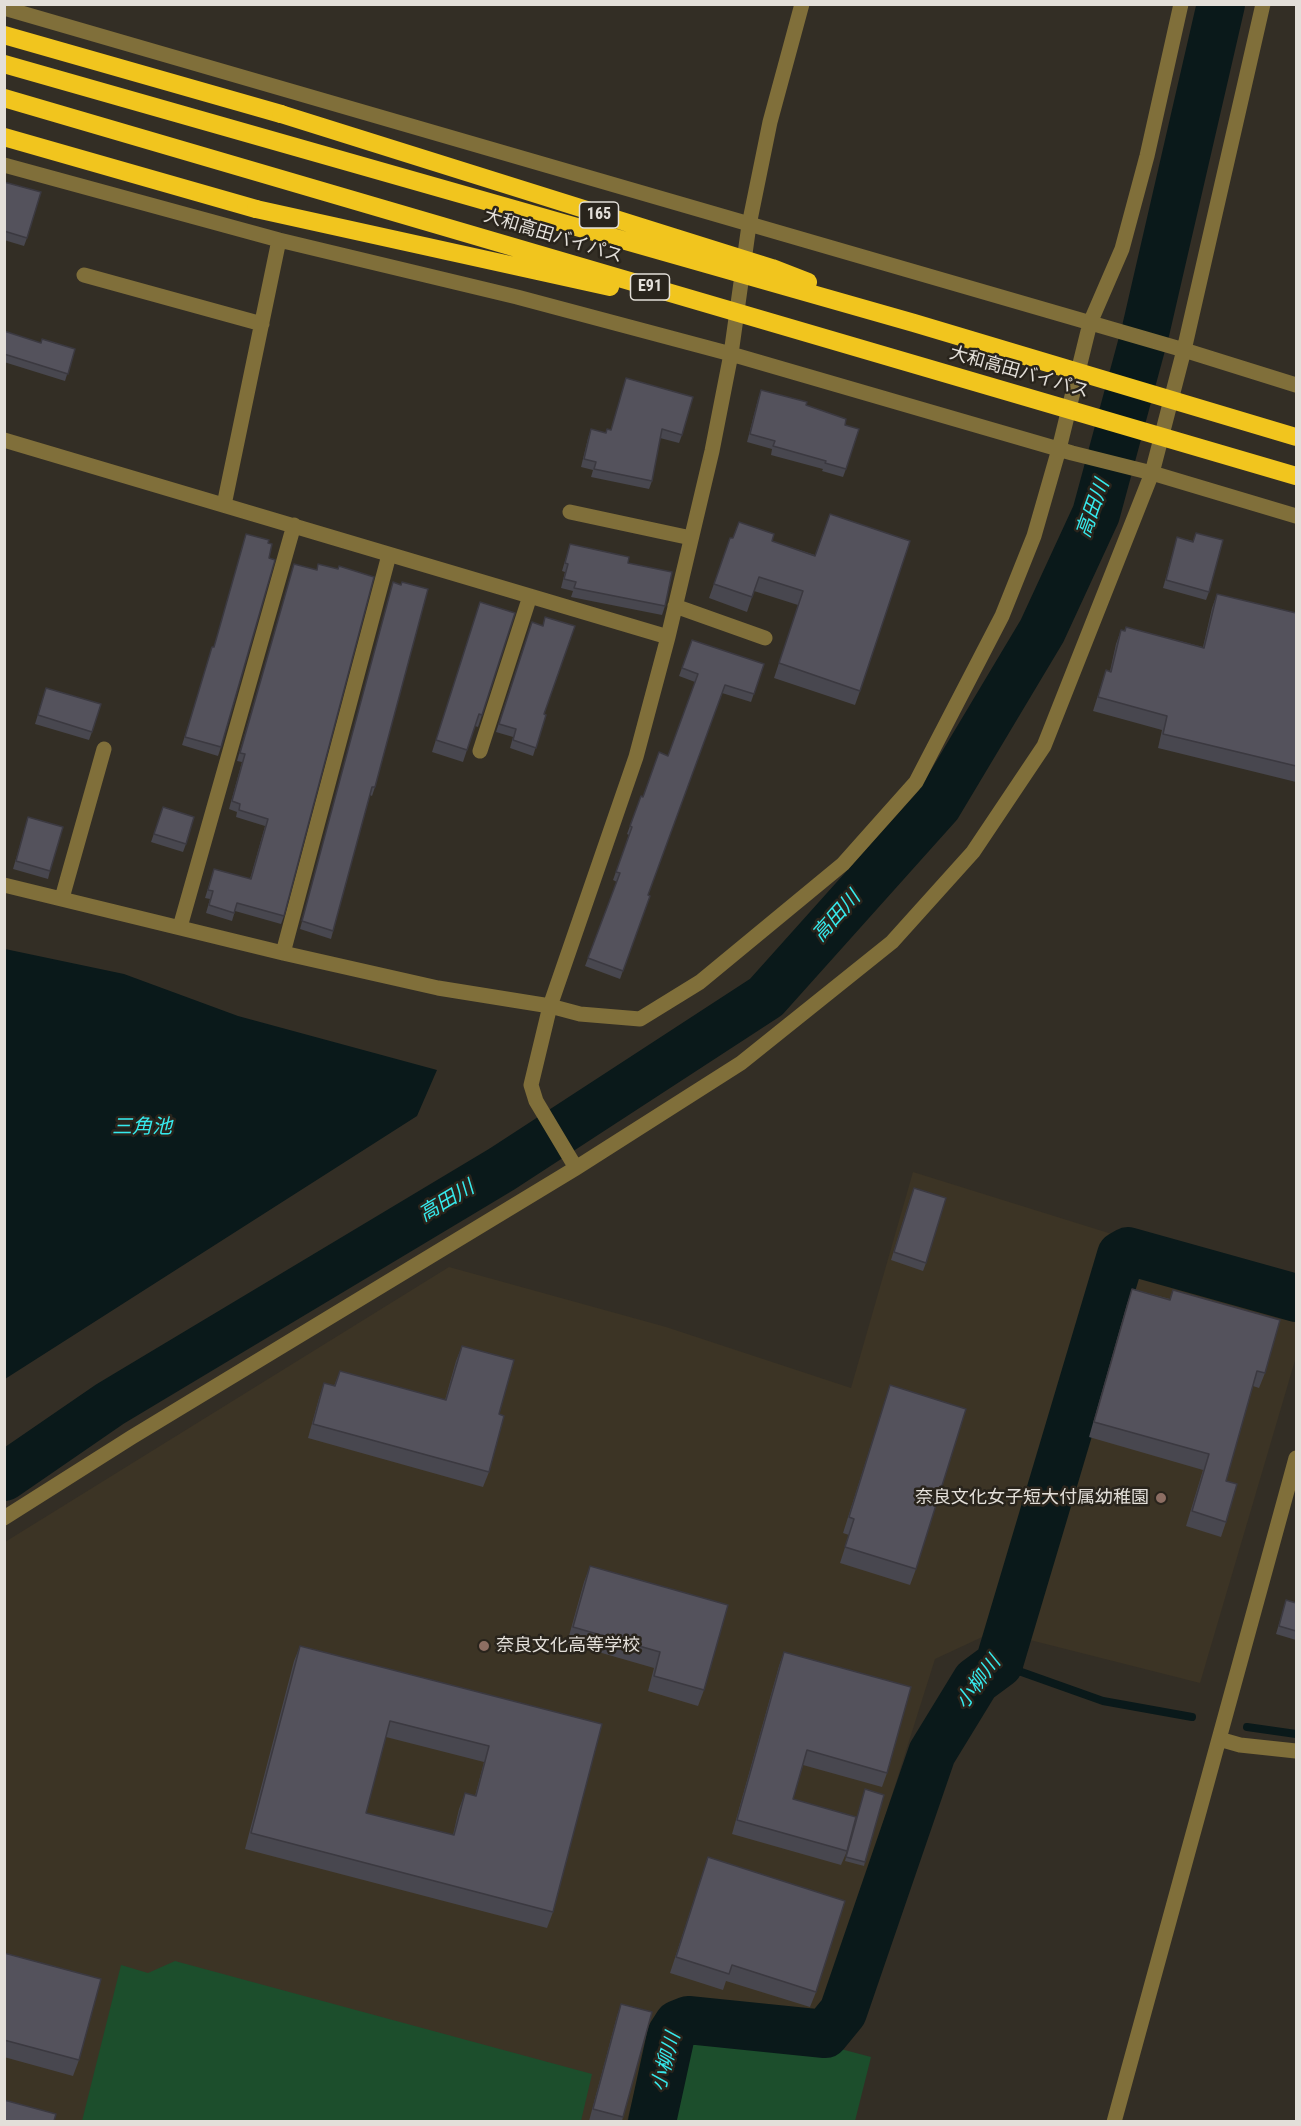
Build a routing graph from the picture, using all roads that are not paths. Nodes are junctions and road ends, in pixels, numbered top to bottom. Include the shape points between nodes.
1 (802, 4) edge
2 (1181, 4) edge
3 (1263, 4) edge
4 (4, 8) edge
5 (4, 35) edge
6 (4, 64) edge
7 (4, 98) edge
8 (4, 137) edge
9 (4, 165) edge
10 (749, 225) junction
11 (279, 240) junction
12 (84, 275) dead end
13 (759, 320) junction
14 (914, 323) junction
15 (262, 324) junction
16 (1096, 325) junction
17 (1177, 349) junction
18 (731, 354) junction
19 (1296, 385) edge
20 (1296, 437) edge
21 (4, 440) edge
22 (1065, 451) junction
23 (1144, 472) junction
24 (1296, 476) edge
25 (224, 505) junction
26 (570, 512) dead end
27 (1296, 516) edge
28 (294, 525) junction
29 (691, 538) junction
30 (389, 555) junction
31 (530, 596) junction
32 (675, 606) junction
33 (668, 637) junction
34 (765, 638) dead end
35 (104, 749) dead end
36 (480, 751) dead end
37 (4, 885) edge
38 (62, 898) junction
39 (180, 927) junction
40 (283, 953) junction
41 (549, 1006) junction
42 (576, 1168) junction
43 (1296, 1458) edge
44 (4, 1518) edge
45 (1219, 1739) junction
46 (1296, 1751) edge
47 (1114, 2121) edge

1 - 10 street via 770,122
2 - 16 street via 1122,249
3 - 17 street
4 - 10 street
5 - 14 highway, 165, bridge via 281,114 772,268
6 - 14 highway, 大和高田バイパス / E91, bridge
7 - 13 highway, 大和高田バイパス / E91, bridge
8 - 13 highway, bridge via 256,209
9 - 11 street
10 - 16 street
10 - 18 street
11 - 15 street
11 - 18 street
12 - 15 street
13 - 24 highway, 大和高田バイパス / E91, bridge
14 - 20 highway, 大和高田バイパス / E91, bridge
15 - 25 street
16 - 17 street
16 - 22 street
17 - 19 street
17 - 23 street
18 - 22 street
18 - 29 street
21 - 25 street
22 - 23 street
22 - 41 street via 1002,616 916,782 843,864 700,982 640,1019 580,1014
23 - 27 street
23 - 42 street via 1044,746 973,852 892,942 741,1064
25 - 28 street
26 - 29 street
28 - 30 street
28 - 39 street
29 - 32 street
30 - 31 street
30 - 40 street
31 - 33 street
31 - 36 street
32 - 33 street
32 - 34 street
33 - 41 street via 636,757
35 - 38 street
37 - 38 street
38 - 39 street
39 - 40 street
40 - 41 street via 438,988
41 - 42 street via 531,1085 536,1101
42 - 44 street
43 - 45 street
45 - 46 street
45 - 47 street

